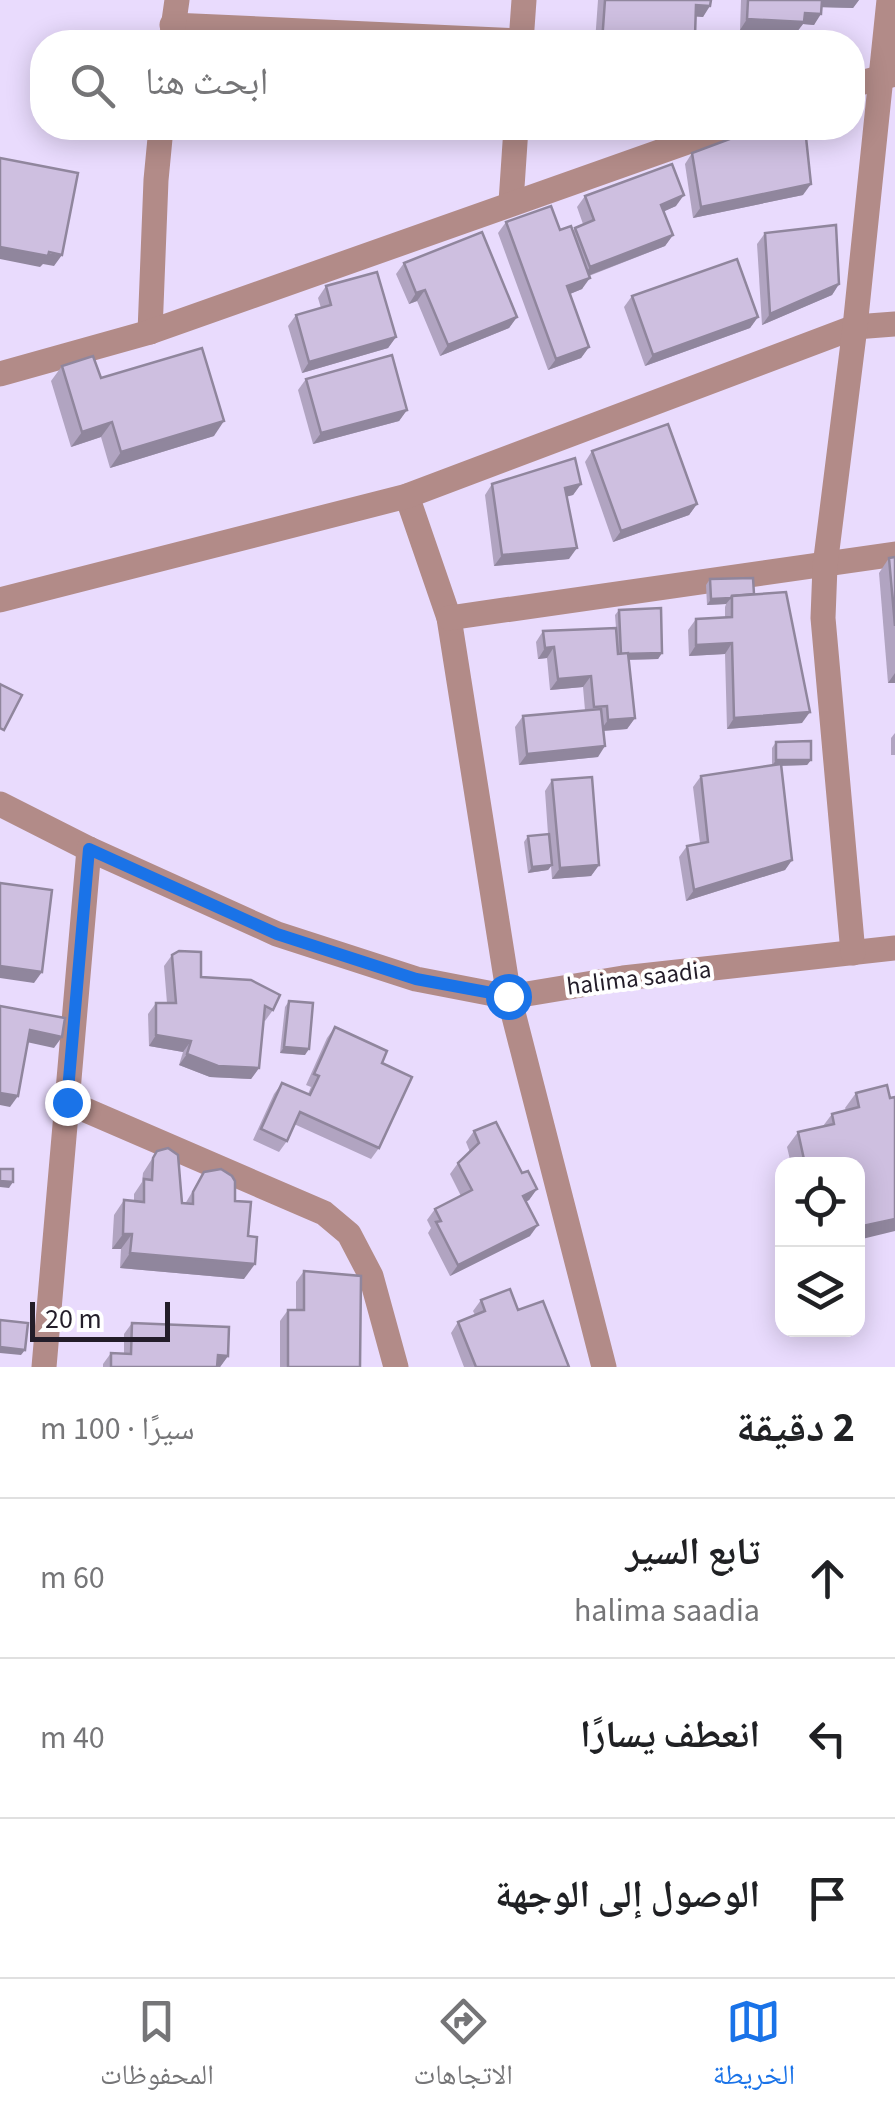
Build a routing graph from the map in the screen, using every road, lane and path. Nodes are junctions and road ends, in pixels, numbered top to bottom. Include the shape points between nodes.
1 (524, 0) edge
2 (889, 0) edge
3 (173, 22) edge
4 (312, 30) edge
5 (522, 30) edge
6 (888, 74) edge
7 (161, 140) edge
8 (515, 140) edge
9 (692, 140) edge
10 (511, 202) junction
11 (895, 324) edge
12 (855, 327) junction
13 (150, 332) junction
14 (0, 374) edge
15 (407, 496) junction
16 (895, 554) edge
17 (825, 566) junction
18 (0, 600) edge
19 (449, 618) junction
20 (0, 804) edge
21 (89, 849) junction
22 (895, 948) edge
23 (853, 953) junction
24 (508, 996) junction
25 (67, 1102) junction
26 (44, 1367) edge
27 (396, 1367) edge
28 (604, 1367) edge

1 - 5 street
2 - 6 street
3 - 4 street
6 - 12 street
7 - 13 street
8 - 10 street
9 - 10 street
10 - 13 street
11 - 12 street
12 - 15 street
12 - 17 street
13 - 14 street
15 - 18 street
15 - 19 street
16 - 17 street
17 - 19 street
17 - 23 street via 823,618
19 - 24 street
20 - 21 street, halima saadia
21 - 24 street, halima saadia via 277,934 416,979
21 - 25 street
22 - 23 street, halima saadia
23 - 24 street, halima saadia
24 - 28 street
25 - 26 street
25 - 27 street via 324,1213 349,1234 370,1276

